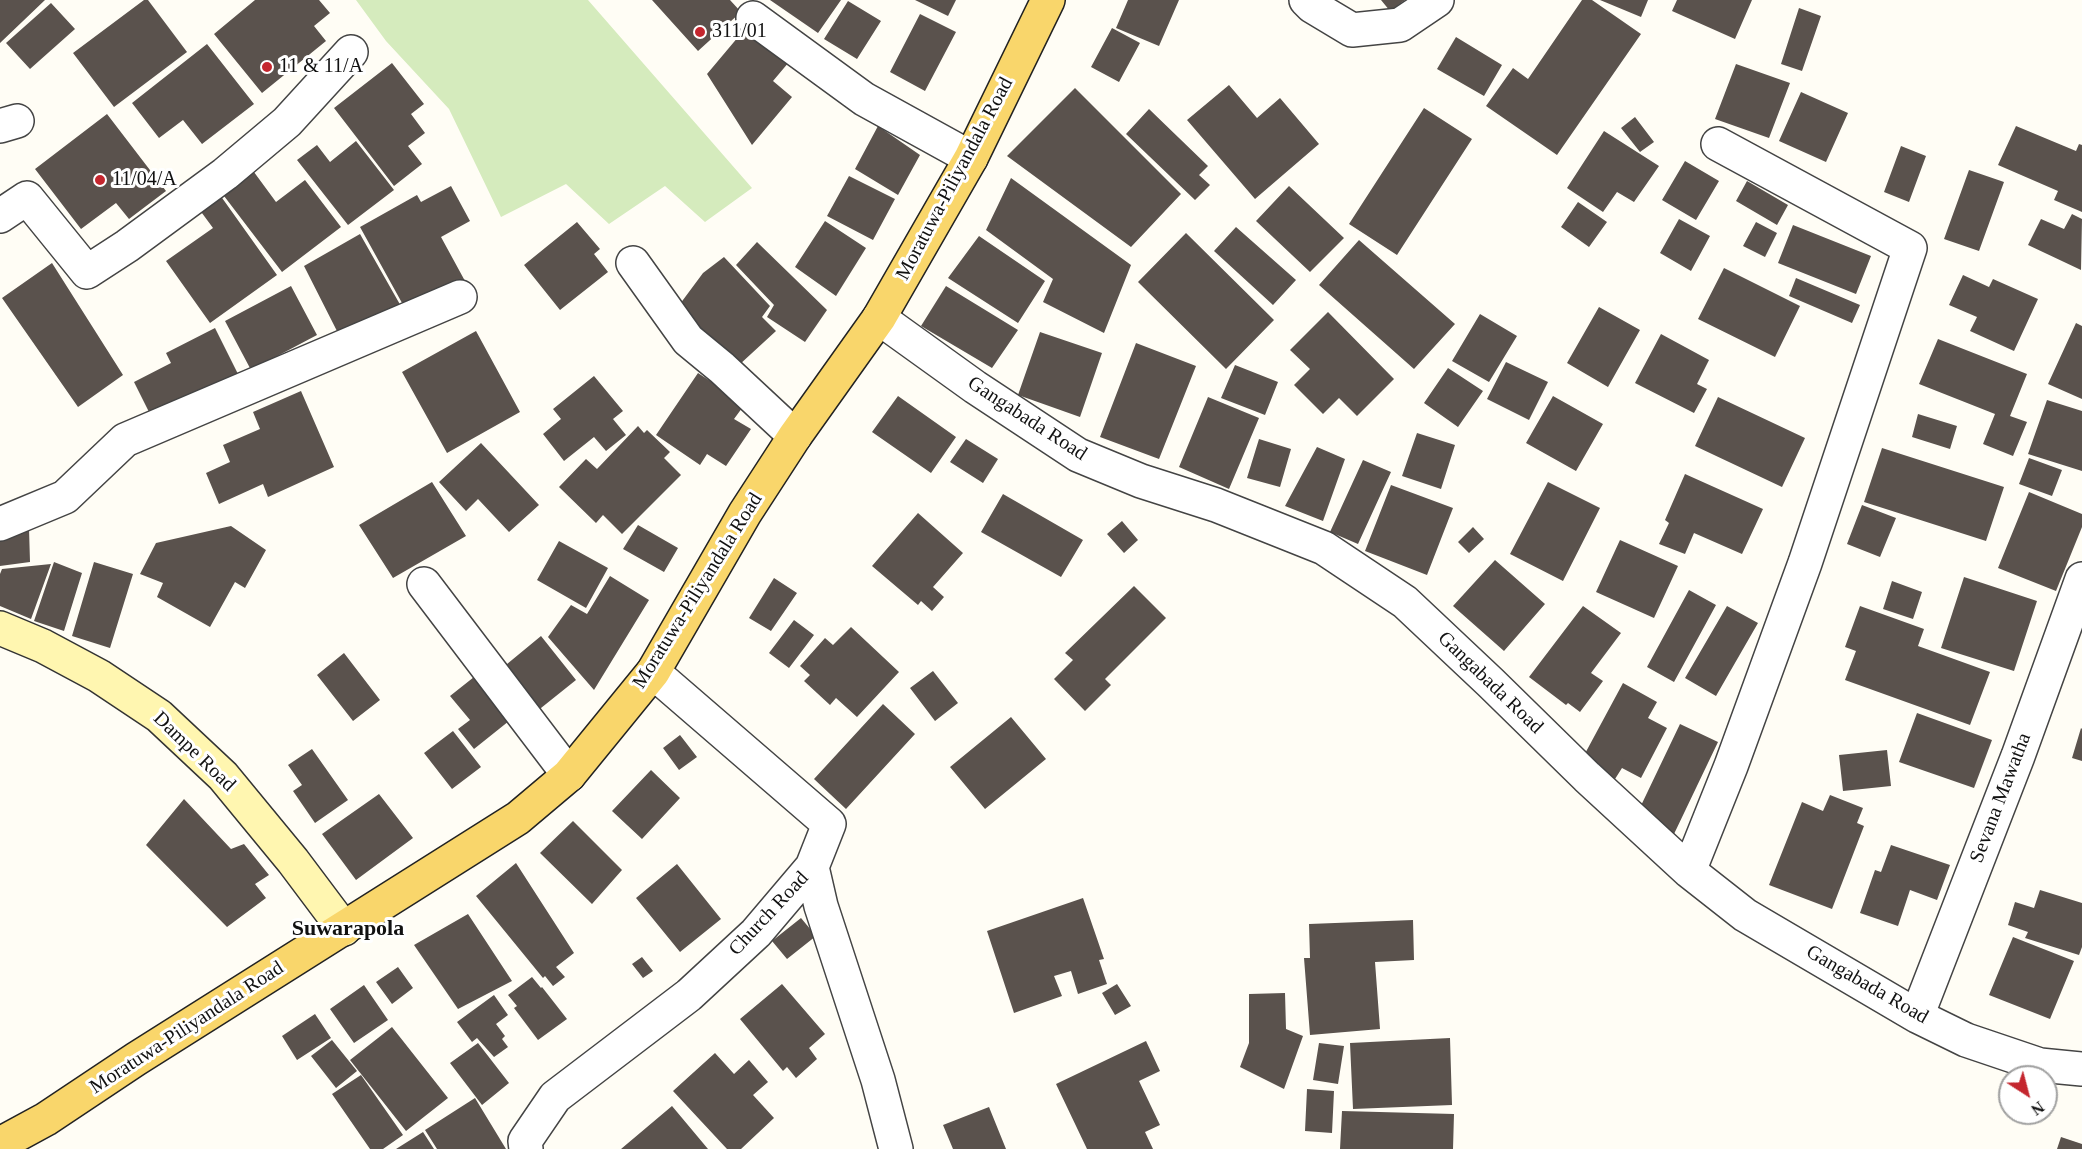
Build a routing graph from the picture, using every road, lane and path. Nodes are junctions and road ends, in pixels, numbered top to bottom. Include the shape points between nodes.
1 (1048, 0) edge
2 (1306, 0) edge
3 (1437, 0) edge
4 (753, 18) dead end
5 (351, 52) dead end
6 (1718, 144) dead end
7 (971, 158) junction
8 (0, 216) edge
9 (633, 263) dead end
10 (460, 297) dead end
11 (879, 318) junction
12 (795, 436) junction
13 (0, 524) edge
14 (2082, 579) edge
15 (424, 584) dead end
16 (0, 628) edge
17 (653, 672) junction
18 (569, 775) junction
19 (812, 867) junction
20 (1689, 871) junction
21 (344, 928) junction
22 (1917, 1016) junction
23 (2082, 1069) edge
24 (0, 1144) edge
25 (526, 1149) edge
26 (896, 1149) edge

1 - 7 main road, Moratuwa-Piliyandala Road
2 - 3 street via 1352,30 1400,25
4 - 7 street via 864,99
5 - 8 street via 286,122 234,166 87,272 27,198
6 - 20 street via 1910,248 1805,563
7 - 11 main road, Moratuwa-Piliyandala Road
9 - 12 street via 688,340
10 - 13 street via 125,440 65,496
11 - 12 main road, Moratuwa-Piliyandala Road
11 - 20 street, Gangabada Road via 1077,455 1324,548 1405,602
12 - 17 main road, Moratuwa-Piliyandala Road via 745,513
14 - 22 street, Sevana Mawatha
15 - 18 street
16 - 21 street, Dampe Road via 99,676 159,716 223,776
17 - 18 main road, Moratuwa-Piliyandala Road
17 - 19 street, Church Road via 829,824
18 - 21 main road, Moratuwa-Piliyandala Road via 518,818
19 - 25 street, Church Road via 756,933 689,995 555,1097 525,1141
19 - 26 street
20 - 22 street, Gangabada Road via 1745,915
21 - 24 main road, Moratuwa-Piliyandala Road via 46,1119
22 - 23 street, Gangabada Road via 1966,1040 2040,1065

